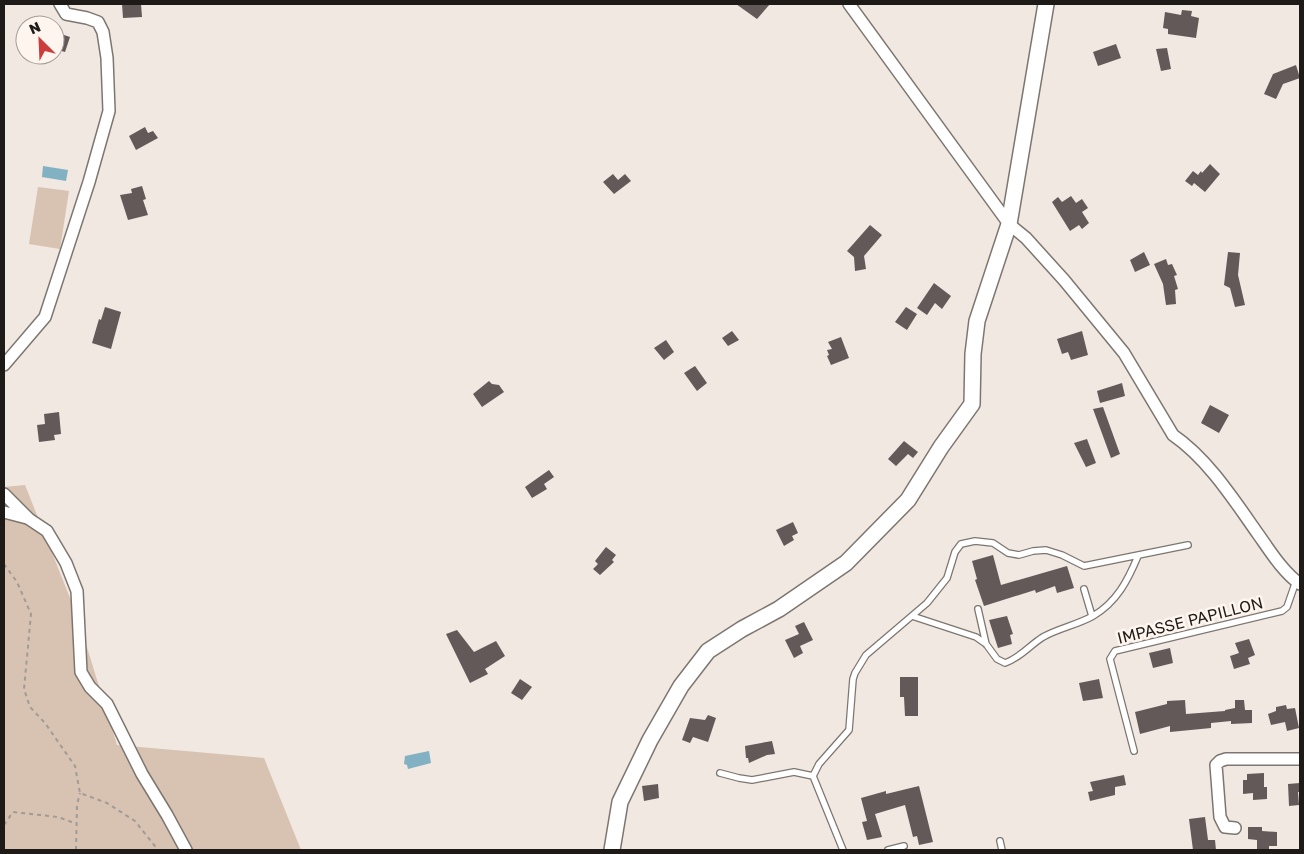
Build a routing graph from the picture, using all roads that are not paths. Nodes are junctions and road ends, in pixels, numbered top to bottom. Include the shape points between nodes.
1 (60, 4) edge
2 (848, 4) edge
3 (1046, 4) edge
4 (1009, 224) junction
5 (4, 365) edge
6 (4, 494) edge
7 (4, 512) edge
8 (29, 518) junction
9 (1188, 545) dead end
10 (1138, 556) junction
11 (1298, 582) edge
12 (1084, 589) dead end
13 (978, 609) dead end
14 (912, 616) junction
15 (1092, 616) junction
16 (986, 644) junction
17 (1134, 751) dead end
18 (1300, 759) edge
19 (720, 773) dead end
20 (814, 776) junction
21 (1236, 828) dead end
22 (1000, 841) dead end
23 (904, 846) dead end
24 (186, 850) edge
25 (612, 850) edge
26 (842, 850) edge
27 (888, 850) edge
28 (1002, 850) edge

1 - 5 street via 66,14 98,22 103,32 109,112 45,317
2 - 4 street
3 - 4 street
4 - 11 street via 1064,280 1124,352 1173,435 1224,486 1274,557
4 - 25 street via 977,321 972,354 972,404 908,500 846,563 779,609 708,651 681,686 620,802
6 - 8 street
7 - 8 street
8 - 24 street via 47,531 66,563 77,591 81,672 90,688 107,704 142,774
9 - 10 lane
10 - 14 lane via 1084,566 1046,550 1019,555 1008,553 993,543 975,541 961,544 955,552 947,578
10 - 15 lane via 1127,581 1111,602
11 - 17 lane, IMPASSE PAPILLON via 1282,611 1115,651 1110,659
12 - 15 lane
13 - 16 lane
14 - 16 lane via 976,637
14 - 20 lane via 866,655 853,679 849,730 819,764
15 - 16 lane via 1054,630 1005,663 997,659
18 - 21 street via 1226,759 1216,765 1220,817 1225,827
19 - 20 lane via 752,780 794,772
20 - 26 lane
22 - 28 lane
23 - 27 lane

